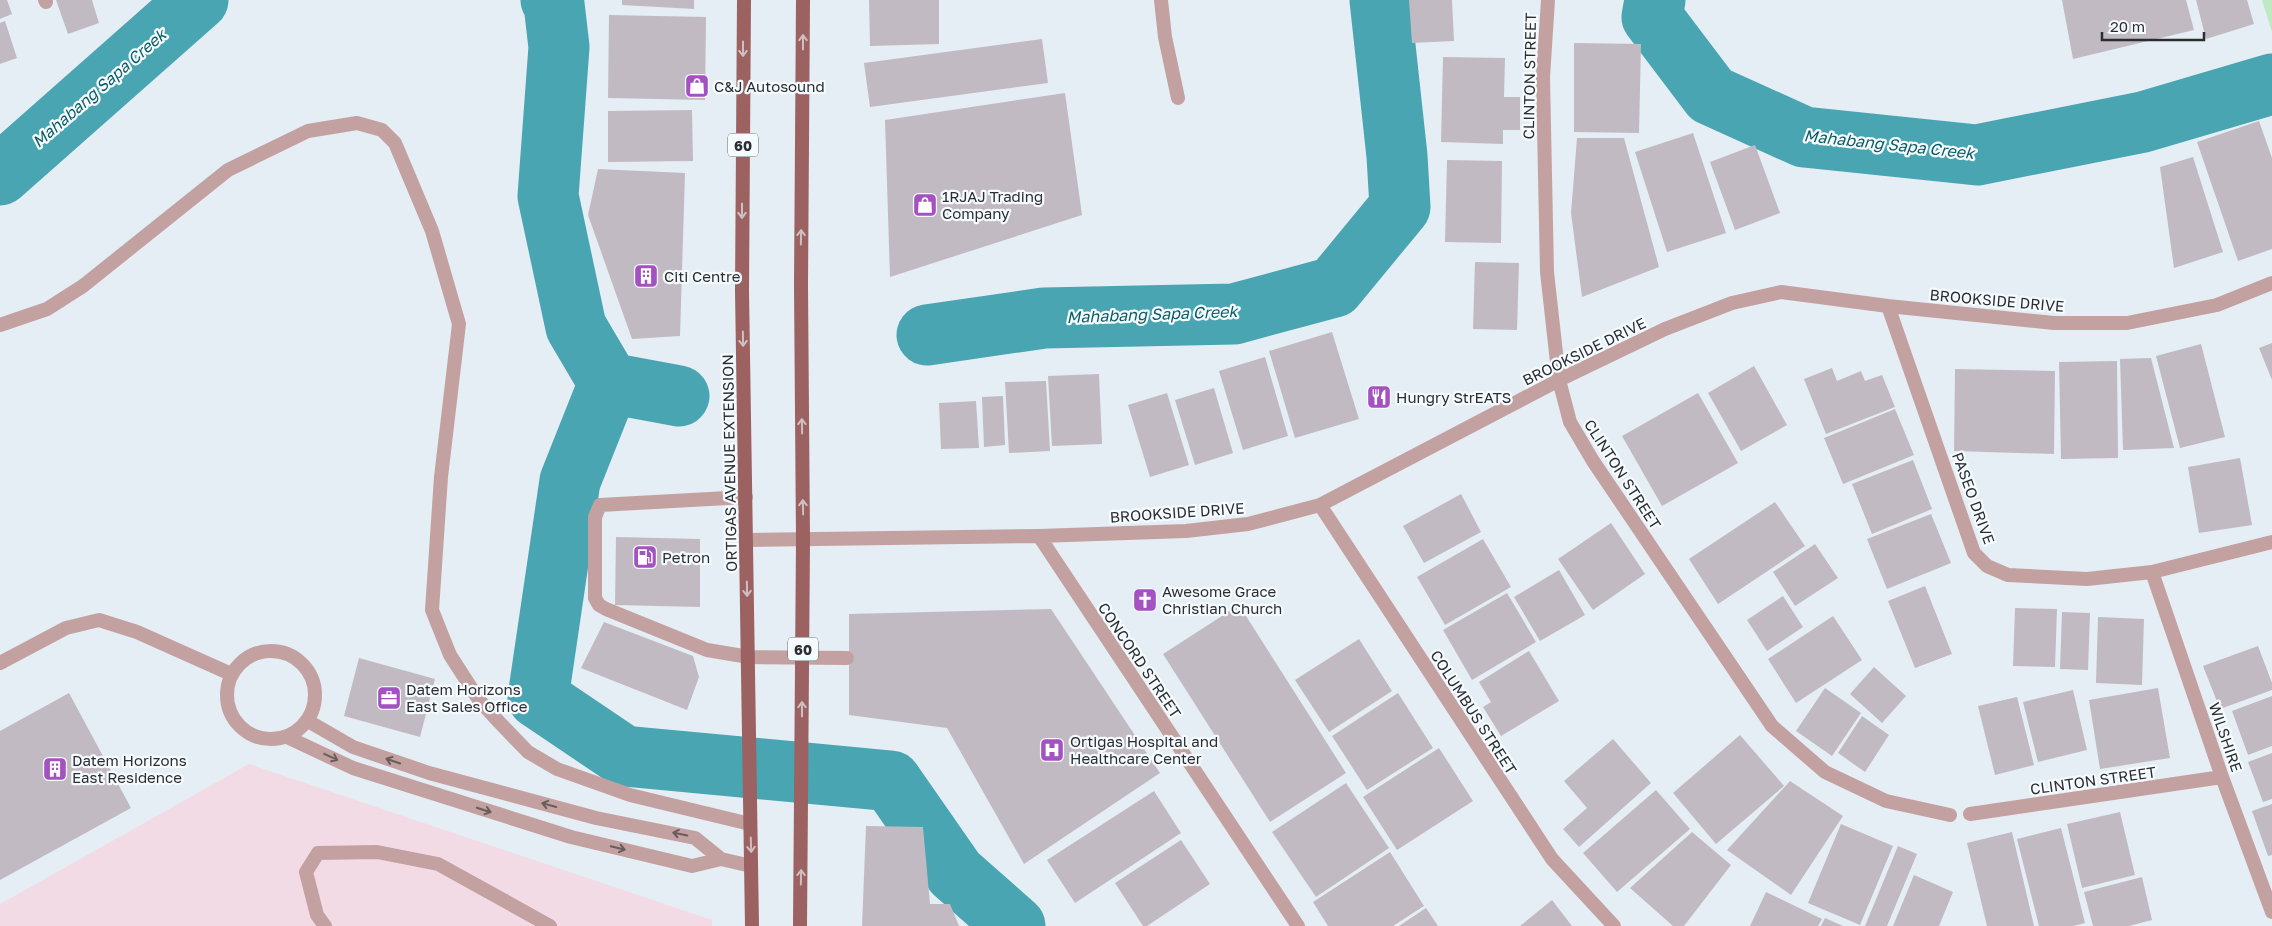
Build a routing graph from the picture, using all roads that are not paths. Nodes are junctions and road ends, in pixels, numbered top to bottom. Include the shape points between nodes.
1 (744, 0) edge
2 (803, 0) edge
3 (1161, 0) edge
4 (1548, 0) edge
5 (1178, 98) dead end
6 (2272, 283) edge
7 (1888, 306) junction
8 (0, 325) edge
9 (1559, 380) junction
10 (746, 497) junction
11 (1320, 506) junction
12 (1039, 536) junction
13 (746, 540) junction
14 (803, 540) junction
15 (2272, 542) edge
16 (2152, 572) junction
17 (749, 657) junction
18 (802, 657) junction
19 (847, 658) dead end
20 (0, 663) edge
21 (231, 674) junction
22 (308, 720) junction
23 (287, 737) junction
24 (2222, 777) junction
25 (1970, 814) dead end
26 (1950, 815) dead end
27 (750, 824) junction
28 (720, 859) junction
29 (751, 866) junction
30 (2272, 912) edge
31 (325, 926) edge
32 (550, 926) edge
33 (752, 926) edge
34 (800, 926) edge
35 (1298, 926) edge
36 (1614, 926) edge

1 -> 10 main road, ORTIGAS AVENUE EXTENSION / 60 via 742,291
14 -> 2 main road, 60 via 800,285
3 - 5 street
4 - 9 street, CLINTON STREET via 1542,77 1547,272
6 - 7 street, BROOKSIDE DRIVE via 2217,305 2127,322 2054,323
7 - 9 street, BROOKSIDE DRIVE via 1781,292 1732,303 1665,328
7 - 16 street, PASEO DRIVE via 1974,553 1987,566 2008,575 2087,579
8 - 27 street via 47,310 83,286 228,170 308,131 357,123 382,130 395,143 432,231 460,324 441,477 432,610 450,655 479,700 499,722 528,752 557,769 630,795
9 - 11 street, BROOKSIDE DRIVE
9 - 26 street, CLINTON STREET via 1570,422 1593,461 1772,726 1825,772 1886,801
10 - 13 main road, ORTIGAS AVENUE EXTENSION / 60
10 - 17 street via 600,505 595,517 595,598 606,609 707,650
11 - 12 street, BROOKSIDE DRIVE via 1248,524 1186,531
11 - 36 street, COLUMBUS STREET via 1552,859
12 - 14 street, BROOKSIDE DRIVE
12 - 35 street, CONCORD STREET
13 - 14 street, BROOKSIDE DRIVE
13 -> 17 main road, ORTIGAS AVENUE EXTENSION / 60
14 - 18 main road, 60
15 - 16 street, PASEO DRIVE
16 - 24 street, WILSHIRE
17 - 18 street
17 - 27 main road, ORTIGAS AVENUE EXTENSION / 60
18 - 19 street
34 -> 18 main road, 60
20 - 21 street via 66,628 99,620 137,632
21 - 22 street via 241,661 254,653 268,650 284,652 297,659 307,668 313,681 314,708
21 - 23 street via 227,700 237,724 260,738 274,740
22 - 23 street
28 -> 22 street via 695,838 596,818 429,774 353,747
23 -> 28 street via 353,768 570,837 692,866
24 - 25 street, CLINTON STREET
24 - 30 street, WILSHIRE
27 -> 29 main road, ORTIGAS AVENUE EXTENSION / 60
28 - 29 street
29 - 33 main road, ORTIGAS AVENUE EXTENSION / 60
31 - 32 street via 318,915 306,872 318,853 377,852 438,864

